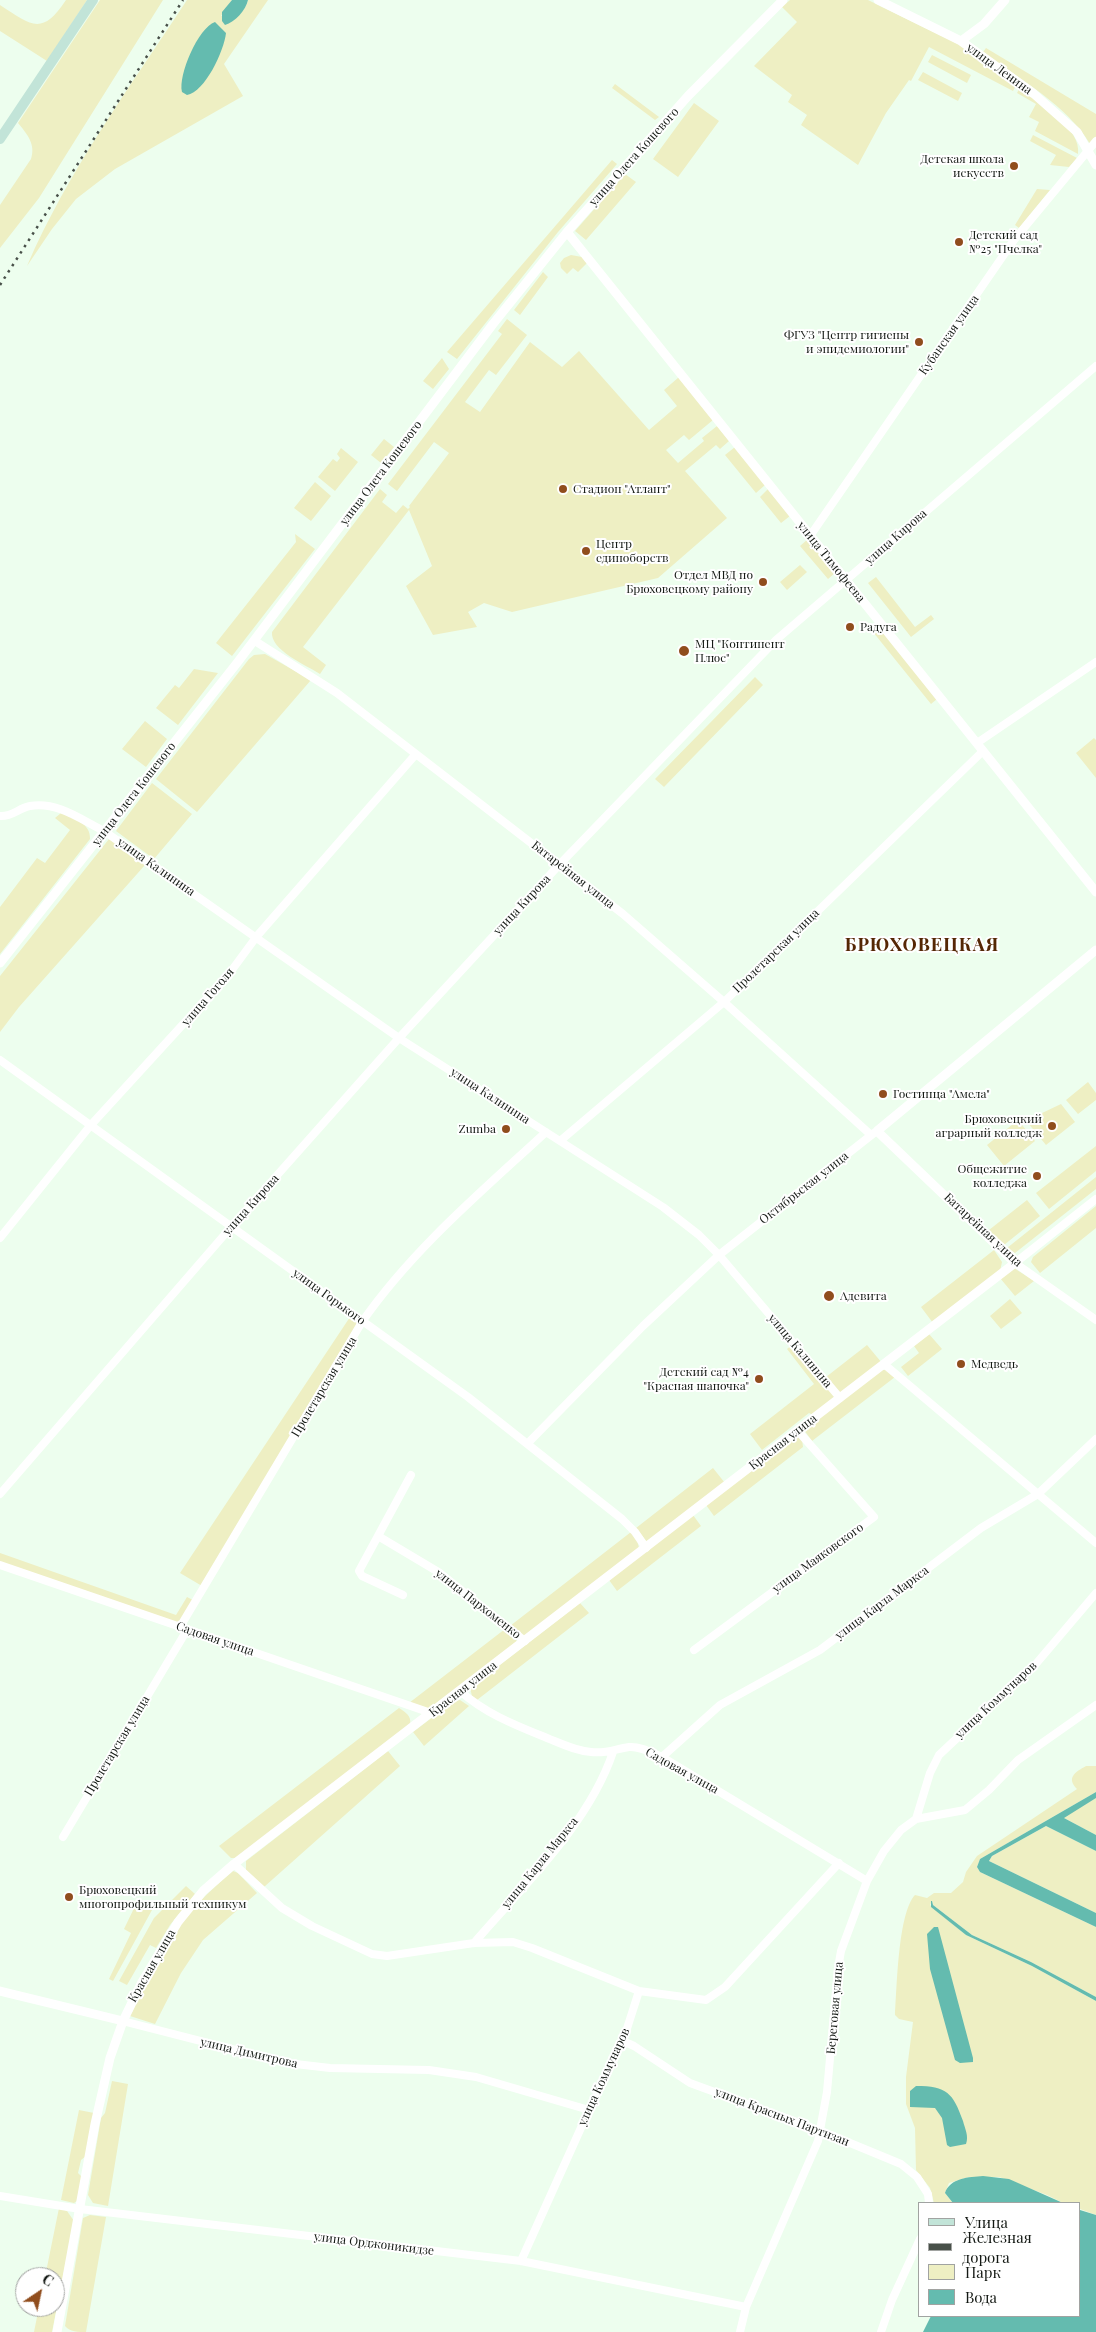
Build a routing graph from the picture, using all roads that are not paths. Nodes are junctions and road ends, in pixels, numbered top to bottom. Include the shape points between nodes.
1 (93, 0) edge
2 (783, 0) edge
3 (878, 0) edge
4 (1005, 0) edge
5 (961, 41) junction
6 (0, 139) edge
7 (1096, 141) edge
8 (1089, 149) junction
9 (1096, 165) edge
10 (566, 232) junction
11 (1096, 366) edge
12 (810, 536) junction
13 (846, 580) junction
14 (255, 641) junction
15 (1096, 662) edge
16 (977, 743) junction
17 (983, 751) junction
18 (416, 754) junction
19 (0, 816) edge
20 (104, 831) junction
21 (559, 864) junction
22 (1096, 892) edge
23 (257, 936) junction
24 (1096, 950) edge
25 (0, 963) edge
26 (724, 1002) junction
27 (399, 1038) junction
28 (0, 1060) edge
29 (90, 1126) junction
30 (546, 1132) junction
31 (874, 1133) junction
32 (560, 1141) junction
33 (1096, 1199) edge
34 (232, 1226) junction
35 (0, 1238) edge
36 (719, 1255) junction
37 (1016, 1263) junction
38 (1096, 1320) edge
39 (362, 1322) junction
40 (884, 1364) junction
41 (840, 1398) junction
42 (798, 1431) junction
43 (1096, 1439) edge
44 (528, 1443) junction
45 (412, 1475) dead end
46 (0, 1494) edge
47 (1038, 1494) junction
48 (378, 1536) junction
49 (1096, 1544) edge
50 (646, 1548) junction
51 (0, 1565) edge
52 (1096, 1593) edge
53 (403, 1595) dead end
54 (184, 1629) junction
55 (525, 1641) junction
56 (694, 1650) dead end
57 (460, 1690) junction
58 (1096, 1705) edge
59 (431, 1714) junction
60 (613, 1752) junction
61 (662, 1757) junction
62 (916, 1819) junction
63 (63, 1837) dead end
64 (839, 1863) junction
65 (234, 1864) junction
66 (867, 1881) junction
67 (474, 1943) junction
68 (0, 1991) edge
69 (639, 1991) junction
70 (123, 2021) junction
71 (623, 2041) junction
72 (589, 2110) junction
73 (821, 2131) junction
74 (0, 2196) edge
75 (929, 2202) edge
76 (80, 2209) junction
77 (918, 2243) edge
78 (521, 2261) junction
79 (746, 2306) junction
80 (58, 2332) edge
81 (740, 2332) edge
82 (881, 2332) edge

1 - 6 main road
2 - 10 street, улица Олега Кошевого via 669,117
3 - 5 street, улица Ленина
4 - 5 street via 984,24
5 - 8 street, улица Ленина via 1053,109
7 - 8 street, Кубанская улица
8 - 9 street, улица Ленина
8 - 12 street, Кубанская улица via 1018,236
10 - 12 street, улица Тимофеева
10 - 14 street, улица Олега Кошевого
11 - 13 street, улица Кирова
12 - 13 street, улица Тимофеева
13 - 16 street, улица Тимофеева
13 - 21 street, улица Кирова via 776,640
14 - 18 street, Батарейная улица via 326,685
14 - 20 street, улица Олега Кошевого
15 - 16 street
16 - 17 street, улица Тимофеева
17 - 22 street, улица Тимофеева
17 - 26 street, Пролетарская улица
18 - 21 street, Батарейная улица
18 - 23 street, улица Гоголя
19 - 20 street, улица Калинина via 31,806 50,807 64,810
20 - 23 street, улица Калинина
20 - 25 street, улица Олега Кошевого
21 - 26 street, Батарейная улица via 649,936
21 - 27 street, улица Кирова
23 - 27 street, улица Калинина
23 - 29 street, улица Гоголя via 229,974
24 - 31 street, Октябрьская улица
26 - 31 street, Батарейная улица
26 - 32 street, Пролетарская улица
27 - 30 street, улица Калинина
27 - 34 street, улица Кирова
28 - 29 street, улица Горького
29 - 34 street, улица Горького
29 - 35 street, улица Гоголя
30 - 32 street, улица Калинина
30 - 39 street, Пролетарская улица via 416,1253
31 - 36 street, Октябрьская улица
31 - 37 street, Батарейная улица
32 - 36 street, улица Калинина via 677,1217
33 - 37 street, Красная улица
34 - 39 street, улица Горького
34 - 46 street, улица Кирова
36 - 41 street, улица Калинина
36 - 44 street, Октябрьская улица via 643,1326
37 - 38 street, Батарейная улица
37 - 40 street, Красная улица
39 - 44 street, улица Горького
39 - 54 street, Пролетарская улица
40 - 41 street, Красная улица
40 - 47 street
41 - 42 street, Красная улица
42 - 50 street, Красная улица
42 - 56 street, улица Маяковского via 874,1517
43 - 47 street, улица Карла Маркса
44 - 50 street, улица Горького via 622,1519
45 - 48 street
47 - 49 street
47 - 61 street, улица Карла Маркса via 981,1528 820,1650 720,1705
48 - 53 street via 360,1567 360,1574
48 - 55 street, улица Пархоменко via 440,1573
50 - 55 street, Красная улица
51 - 54 street, Садовая улица
52 - 62 street, улица Коммунаров via 1035,1665 939,1755
54 - 59 street, Садовая улица
54 - 63 street, Пролетарская улица
55 - 57 street, Красная улица
57 - 59 street, Красная улица
57 - 60 street, Садовая улица via 482,1708 520,1727 575,1749
58 - 62 street, Береговая улица via 1018,1760 965,1810
59 - 65 street, Красная улица
60 - 61 street, Садовая улица via 630,1747
60 - 67 street, улица Карла Маркса via 602,1781 572,1828
61 - 64 street, Садовая улица
62 - 66 street, Береговая улица via 895,1836
64 - 66 street, Садовая улица
64 - 69 street via 713,1997 695,2000
65 - 67 street via 282,1908 363,1952 387,1956
65 - 70 street, Красная улица via 203,1891 178,1922
66 - 73 street, Береговая улица via 838,1968
67 - 69 street via 500,1941 522,1944
68 - 70 street, улица Димитрова
69 - 71 street, улица Коммунаров
70 - 72 street, улица Димитрова via 288,2063 330,2068 429,2070 476,2077
70 - 76 street, Красная улица via 101,2096
71 - 72 street, улица Коммунаров
71 - 73 street, улица Красных Партизан via 690,2083
72 - 78 street, улица Коммунаров
73 - 75 street, улица Красных Партизан via 909,2170 925,2188
73 - 79 street, Береговая улица
74 - 76 street, улица Орджоникидзе
76 - 78 street, улица Орджоникидзе
76 - 80 street, Красная улица
77 - 82 street
78 - 79 street, улица Орджоникидзе
79 - 81 street, Береговая улица

